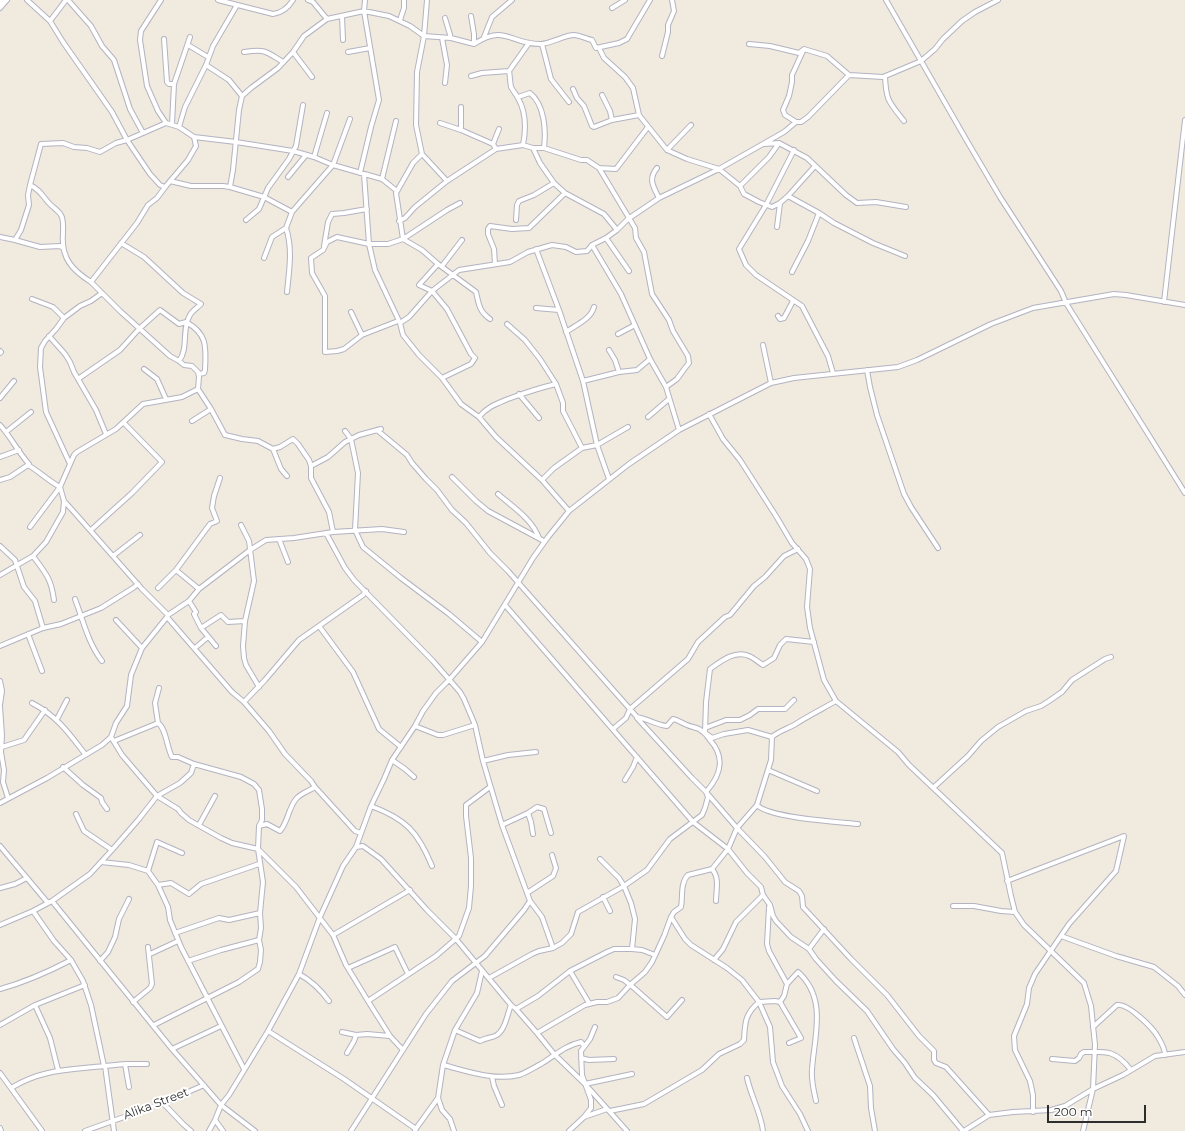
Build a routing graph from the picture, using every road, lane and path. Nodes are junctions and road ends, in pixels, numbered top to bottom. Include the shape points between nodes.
1 (2, 0) edge
2 (6, 0) edge
3 (28, 0) edge
4 (67, 0) edge
5 (161, 0) edge
6 (218, 0) edge
7 (293, 0) edge
8 (308, 0) edge
9 (365, 0) edge
10 (404, 0) edge
11 (428, 0) edge
12 (512, 0) edge
13 (625, 0) edge
14 (650, 0) edge
15 (671, 0) edge
16 (886, 0) edge
17 (998, 0) edge
18 (0, 3) edge
19 (237, 5) junction
20 (0, 8) edge
21 (612, 8) dead end
22 (364, 11) junction
23 (342, 16) junction
24 (471, 16) dead end
25 (445, 18) dead end
26 (327, 19) junction
27 (400, 20) junction
28 (50, 21) junction
29 (424, 36) junction
30 (190, 37) dead end
31 (484, 37) junction
32 (442, 38) junction
33 (451, 38) junction
34 (164, 39) dead end
35 (343, 40) dead end
36 (528, 43) junction
37 (474, 44) junction
38 (542, 44) junction
39 (749, 44) dead end
40 (188, 45) junction
41 (370, 48) junction
42 (600, 48) junction
43 (804, 49) junction
44 (244, 52) dead end
45 (293, 52) junction
46 (348, 52) dead end
47 (662, 56) dead end
48 (208, 57) junction
49 (921, 61) junction
50 (283, 62) junction
51 (206, 64) junction
52 (509, 71) junction
53 (849, 75) junction
54 (471, 76) dead end
55 (885, 76) junction
56 (312, 77) dead end
57 (445, 83) dead end
58 (174, 84) junction
59 (573, 89) dead end
60 (602, 95) dead end
61 (242, 96) junction
62 (518, 97) junction
63 (569, 102) dead end
64 (303, 105) dead end
65 (461, 107) dead end
66 (327, 114) dead end
67 (639, 115) junction
68 (350, 119) dead end
69 (612, 120) junction
70 (1185, 120) edge
71 (396, 121) dead end
72 (904, 121) dead end
73 (796, 122) junction
74 (166, 123) junction
75 (440, 123) dead end
76 (172, 124) junction
77 (691, 125) dead end
78 (179, 127) junction
79 (648, 127) junction
80 (499, 129) dead end
81 (462, 130) junction
82 (143, 133) junction
83 (194, 138) junction
84 (127, 140) junction
85 (236, 142) junction
86 (779, 143) junction
87 (492, 144) junction
88 (762, 144) junction
89 (523, 145) junction
90 (533, 148) junction
91 (544, 148) junction
92 (496, 149) junction
93 (667, 150) junction
94 (794, 150) junction
95 (293, 151) junction
96 (422, 154) junction
97 (306, 155) junction
98 (314, 157) junction
99 (333, 165) junction
100 (815, 166) junction
101 (599, 168) junction
102 (657, 168) dead end
103 (719, 169) junction
104 (362, 173) junction
105 (288, 177) dead end
106 (382, 179) junction
107 (170, 181) junction
108 (447, 182) junction
109 (554, 183) junction
110 (30, 185) junction
111 (166, 186) junction
112 (740, 186) junction
113 (230, 187) junction
114 (397, 191) junction
115 (566, 193) junction
116 (788, 196) junction
117 (264, 197) junction
118 (659, 198) junction
119 (460, 203) dead end
120 (780, 203) junction
121 (766, 205) junction
122 (906, 207) dead end
123 (367, 209) junction
124 (292, 212) junction
125 (819, 213) junction
126 (628, 219) junction
127 (246, 220) dead end
128 (516, 220) dead end
129 (399, 221) junction
130 (777, 227) dead end
131 (286, 228) junction
132 (617, 230) junction
133 (0, 237) edge
134 (606, 238) junction
135 (403, 239) junction
136 (15, 240) junction
137 (462, 240) dead end
138 (121, 243) junction
139 (369, 244) junction
140 (592, 244) junction
141 (63, 248) junction
142 (536, 249) junction
143 (323, 250) junction
144 (904, 256) dead end
145 (264, 258) dead end
146 (438, 264) junction
147 (495, 264) junction
148 (442, 266) junction
149 (629, 271) dead end
150 (792, 272) dead end
151 (452, 274) junction
152 (91, 282) junction
153 (432, 291) junction
154 (287, 292) dead end
155 (102, 293) junction
156 (32, 299) dead end
157 (793, 301) junction
158 (1164, 302) junction
159 (1066, 303) junction
160 (1185, 305) edge
161 (594, 307) dead end
162 (536, 308) dead end
163 (559, 310) junction
164 (351, 312) dead end
165 (778, 316) dead end
166 (64, 318) junction
167 (490, 319) dead end
168 (186, 322) junction
169 (399, 322) junction
170 (507, 324) dead end
171 (635, 326) junction
172 (139, 329) junction
173 (566, 332) junction
174 (618, 334) dead end
175 (362, 335) junction
176 (49, 336) junction
177 (764, 345) dead end
178 (609, 350) dead end
179 (650, 360) junction
180 (179, 361) junction
181 (144, 368) dead end
182 (867, 370) junction
183 (619, 372) junction
184 (199, 374) junction
185 (833, 374) junction
186 (442, 378) junction
187 (78, 379) junction
188 (14, 381) dead end
189 (583, 381) junction
190 (771, 383) junction
191 (556, 384) junction
192 (666, 388) junction
193 (198, 389) junction
194 (519, 394) junction
195 (0, 398) edge
196 (166, 399) junction
197 (669, 399) junction
198 (211, 409) junction
199 (31, 412) dead end
200 (709, 414) junction
201 (479, 417) junction
202 (648, 417) dead end
203 (538, 418) dead end
204 (192, 421) dead end
205 (124, 423) junction
206 (0, 425) edge
207 (628, 427) dead end
208 (679, 430) junction
209 (345, 431) dead end
210 (6, 432) junction
211 (106, 434) junction
212 (351, 439) junction
213 (597, 445) junction
214 (582, 448) junction
215 (273, 449) junction
216 (19, 450) junction
217 (0, 457) edge
218 (70, 464) junction
219 (28, 465) junction
220 (310, 466) junction
221 (287, 476) dead end
222 (452, 477) dead end
223 (220, 478) dead end
224 (609, 479) junction
225 (0, 480) edge
226 (542, 480) junction
227 (60, 486) junction
228 (1185, 493) edge
229 (498, 494) dead end
230 (64, 501) junction
231 (569, 511) junction
232 (63, 512) junction
233 (74, 512) junction
234 (241, 525) dead end
235 (30, 528) dead end
236 (91, 530) junction
237 (355, 530) junction
238 (333, 532) junction
239 (404, 532) dead end
240 (326, 533) junction
241 (140, 535) dead end
242 (548, 537) junction
243 (279, 539) junction
244 (540, 539) junction
245 (0, 546) edge
246 (938, 548) dead end
247 (539, 549) junction
248 (798, 549) junction
249 (250, 550) junction
250 (33, 556) junction
251 (113, 556) junction
252 (288, 562) dead end
253 (17, 566) junction
254 (176, 570) junction
255 (0, 575) edge
256 (518, 582) junction
257 (138, 584) junction
258 (133, 588) junction
259 (158, 588) dead end
260 (142, 589) junction
261 (199, 589) junction
262 (366, 591) junction
263 (75, 599) dead end
264 (54, 600) dead end
265 (189, 601) junction
266 (505, 605) junction
267 (82, 616) junction
268 (167, 616) junction
269 (116, 620) dead end
270 (245, 621) junction
271 (319, 626) junction
272 (44, 628) junction
273 (201, 628) junction
274 (28, 634) junction
275 (208, 637) junction
276 (482, 642) junction
277 (814, 642) junction
278 (0, 646) edge
279 (216, 646) dead end
280 (142, 648) junction
281 (194, 648) junction
282 (1110, 657) dead end
283 (102, 661) dead end
284 (42, 671) dead end
285 (449, 680) junction
286 (0, 681) edge
287 (258, 687) junction
288 (159, 688) dead end
289 (67, 700) dead end
290 (794, 700) dead end
291 (836, 701) junction
292 (244, 702) junction
293 (32, 703) dead end
294 (0, 706) edge
295 (630, 709) junction
296 (45, 710) junction
297 (637, 717) junction
298 (57, 719) junction
299 (158, 723) junction
300 (475, 725) junction
301 (415, 726) junction
302 (705, 728) junction
303 (613, 729) junction
304 (705, 733) junction
305 (111, 737) junction
306 (772, 737) junction
307 (114, 741) junction
308 (401, 747) junction
309 (1, 750) edge
310 (536, 752) dead end
311 (86, 754) junction
312 (637, 757) junction
313 (392, 760) junction
314 (483, 761) junction
315 (194, 764) junction
316 (63, 767) junction
317 (768, 770) junction
318 (414, 777) dead end
319 (625, 780) dead end
320 (315, 786) junction
321 (490, 787) junction
322 (933, 788) junction
323 (817, 791) dead end
324 (706, 792) junction
325 (157, 796) junction
326 (215, 796) dead end
327 (8, 798) junction
328 (0, 803) edge
329 (758, 805) junction
330 (371, 806) junction
331 (107, 809) dead end
332 (528, 813) junction
333 (76, 814) dead end
334 (693, 822) junction
335 (858, 824) dead end
336 (199, 825) junction
337 (502, 825) junction
338 (259, 826) junction
339 (737, 828) junction
340 (552, 832) dead end
341 (361, 833) junction
342 (533, 834) dead end
343 (0, 846) edge
344 (356, 847) junction
345 (258, 849) junction
346 (728, 849) junction
347 (112, 850) junction
348 (182, 853) dead end
349 (552, 854) dead end
350 (600, 859) dead end
351 (101, 862) junction
352 (259, 864) junction
353 (432, 866) dead end
354 (712, 869) junction
355 (148, 871) junction
356 (27, 878) junction
357 (1008, 880) junction
358 (158, 885) junction
359 (624, 886) junction
360 (0, 888) edge
361 (410, 890) junction
362 (527, 893) junction
363 (763, 895) junction
364 (603, 897) junction
365 (129, 899) dead end
366 (530, 901) junction
367 (716, 901) dead end
368 (50, 902) junction
369 (770, 905) junction
370 (952, 906) dead end
371 (33, 911) junction
372 (610, 911) dead end
373 (1015, 912) junction
374 (260, 913) junction
375 (320, 917) junction
376 (672, 917) junction
377 (0, 925) edge
378 (824, 929) junction
379 (175, 933) junction
380 (333, 935) junction
381 (1061, 936) junction
382 (456, 939) junction
383 (259, 940) junction
384 (178, 941) junction
385 (148, 947) dead end
386 (553, 948) junction
387 (632, 949) junction
388 (809, 949) junction
389 (1051, 950) junction
390 (150, 954) junction
391 (655, 955) junction
392 (71, 960) junction
393 (714, 960) junction
394 (100, 961) junction
395 (188, 961) junction
396 (476, 963) junction
397 (348, 968) junction
398 (482, 971) junction
399 (570, 971) junction
400 (299, 974) junction
401 (408, 974) junction
402 (616, 977) dead end
403 (489, 978) junction
404 (787, 984) junction
405 (85, 985) junction
406 (630, 985) junction
407 (0, 989) edge
408 (1185, 995) edge
409 (207, 998) junction
410 (682, 1000) dead end
411 (329, 1001) dead end
412 (368, 1001) junction
413 (133, 1002) junction
414 (759, 1002) junction
415 (780, 1002) junction
416 (589, 1003) junction
417 (35, 1005) junction
418 (511, 1005) junction
419 (516, 1009) junction
420 (0, 1025) edge
421 (154, 1026) junction
422 (221, 1026) junction
423 (595, 1026) dead end
424 (1093, 1027) junction
425 (455, 1030) junction
426 (268, 1031) junction
427 (342, 1032) dead end
428 (537, 1033) junction
429 (356, 1035) junction
430 (390, 1036) junction
431 (854, 1038) dead end
432 (790, 1043) dead end
433 (584, 1046) junction
434 (172, 1049) junction
435 (403, 1050) junction
436 (1095, 1052) junction
437 (1185, 1052) edge
438 (347, 1053) dead end
439 (554, 1054) junction
440 (1165, 1055) junction
441 (582, 1058) junction
442 (614, 1059) dead end
443 (1052, 1059) dead end
444 (125, 1064) junction
445 (147, 1064) dead end
446 (444, 1065) junction
447 (104, 1066) junction
448 (244, 1069) junction
449 (58, 1070) junction
450 (1131, 1070) junction
451 (0, 1073) edge
452 (632, 1074) dead end
453 (492, 1077) junction
454 (747, 1078) dead end
455 (585, 1084) junction
456 (204, 1085) junction
457 (129, 1087) dead end
458 (11, 1088) junction
459 (1093, 1089) junction
460 (438, 1098) junction
461 (372, 1099) junction
462 (816, 1101) dead end
463 (163, 1103) junction
464 (221, 1105) junction
465 (502, 1105) dead end
466 (608, 1110) junction
467 (1033, 1112) junction
468 (989, 1115) junction
469 (584, 1117) junction
470 (215, 1120) junction
471 (113, 1121) junction
472 (416, 1130) edge
473 (42, 1131) edge
474 (85, 1131) edge
475 (114, 1131) edge
476 (191, 1131) edge
477 (209, 1131) edge
478 (223, 1131) edge
479 (255, 1131) edge
480 (351, 1131) edge
481 (454, 1131) edge
482 (569, 1131) edge
483 (627, 1131) edge
484 (763, 1131) edge
485 (808, 1131) edge
486 (875, 1131) edge
487 (964, 1131) edge
488 (1083, 1131) edge

1 - 18 street
2 - 20 street
3 - 28 street
4 - 28 street
4 - 82 street via 91,26 102,46 114,60 130,109
5 - 74 street via 141,31 140,40 147,86
6 - 19 street
7 - 19 street via 278,14
8 - 26 street via 313,2
9 - 22 street
10 - 27 street
11 - 29 street
12 - 31 street via 492,17
13 - 21 street
14 - 42 street via 627,39
15 - 47 street via 674,11 668,25
16 - 49 street
17 - 49 street via 962,21
19 - 48 street
22 - 23 street
22 - 27 street
22 - 41 street
23 - 26 street
23 - 35 street
24 - 37 street
25 - 33 street
26 - 45 street via 304,36
27 - 29 street
28 - 84 street via 112,112
29 - 32 street
29 - 96 street via 417,72 416,125
30 - 40 street
31 - 36 street via 501,34
31 - 37 street
32 - 33 street
32 - 57 street via 446,65
33 - 37 street
34 - 58 street via 166,79 169,84
36 - 38 street
36 - 52 street
38 - 42 street via 574,35 592,40 596,48
38 - 63 street via 551,79
39 - 43 street via 799,53
40 - 48 street
40 - 58 street
41 - 46 street
41 - 104 street via 379,100 370,127
42 - 67 street via 604,58 633,88
43 - 53 street via 827,56
43 - 73 street via 792,75 790,96 783,110 785,115
44 - 50 street via 266,51
45 - 50 street
45 - 56 street
48 - 51 street
49 - 55 street
49 - 159 street via 1000,197
50 - 61 street
51 - 61 street via 229,80
51 - 78 street via 185,107
52 - 54 street
52 - 62 street via 511,86
53 - 55 street
53 - 73 street via 808,117
55 - 72 street via 888,99
58 - 76 street
59 - 69 street via 584,106 592,126
60 - 69 street
61 - 85 street
62 - 89 street via 526,131
62 - 91 street via 530,93 537,98 545,125
64 - 95 street
65 - 81 street
66 - 98 street
67 - 69 street
67 - 79 street
68 - 99 street
70 - 158 street
71 - 106 street
73 - 88 street
74 - 76 street
74 - 82 street
75 - 81 street
76 - 78 street
77 - 93 street
78 - 83 street
79 - 93 street
79 - 101 street via 616,169
80 - 87 street
81 - 87 street
82 - 84 street
83 - 85 street
83 - 107 street via 196,146 193,152
84 - 110 street via 100,152 63,143 42,144
84 - 111 street via 153,178 160,185
85 - 95 street
85 - 113 street
86 - 88 street
86 - 94 street
86 - 112 street
87 - 92 street
88 - 103 street
89 - 90 street
89 - 92 street
90 - 91 street
90 - 109 street
91 - 101 street via 587,160
92 - 108 street
93 - 103 street via 687,160
94 - 100 street
94 - 121 street
95 - 97 street
95 - 117 street
96 - 108 street
96 - 114 street via 413,163
97 - 98 street
97 - 105 street
98 - 99 street
99 - 104 street
99 - 124 street
100 - 116 street
100 - 122 street via 857,203 876,202
101 - 126 street
102 - 118 street via 652,180
103 - 112 street
103 - 118 street
104 - 106 street
104 - 123 street
106 - 114 street
107 - 111 street
107 - 113 street via 191,186
108 - 129 street
109 - 115 street
109 - 128 street via 534,195 519,200
110 - 136 street via 29,205
110 - 141 street via 38,188 48,203 61,215
111 - 138 street via 148,205
112 - 121 street via 744,194
113 - 117 street
114 - 129 street
115 - 132 street via 604,214
115 - 147 street via 530,228 490,226 488,234 494,250
116 - 120 street
116 - 125 street
117 - 124 street
117 - 127 street via 259,209
118 - 126 street
119 - 135 street
120 - 121 street via 772,207
120 - 130 street
121 - 157 street via 740,247 740,253 746,265 756,275
123 - 139 street
123 - 143 street via 332,214
124 - 131 street
125 - 144 street via 873,243
125 - 150 street
126 - 132 street
126 - 192 street via 644,252 652,294 688,356 689,363 677,379
129 - 135 street
131 - 145 street via 272,237
131 - 154 street via 291,256
132 - 134 street
133 - 136 street
134 - 140 street
134 - 149 street
135 - 139 street via 388,244
135 - 146 street via 422,250
136 - 141 street via 40,247
137 - 148 street
138 - 152 street
138 - 168 street via 144,257 183,293 201,304 190,314
139 - 143 street via 337,237 327,242
139 - 169 street via 375,270
140 - 142 street via 587,251 576,252 552,245
140 - 171 street via 621,294
141 - 152 street via 70,265
142 - 147 street via 510,262
142 - 163 street
143 - 175 street via 311,258 311,263 312,273 325,296 325,352 344,349
146 - 148 street
146 - 153 street via 419,285
147 - 151 street via 459,270
148 - 151 street
151 - 153 street
151 - 167 street via 476,292 482,314
152 - 155 street
153 - 169 street via 409,318
153 - 186 street via 447,309 475,358 471,364
155 - 166 street
155 - 172 street
156 - 166 street via 53,307
157 - 165 street via 784,318 780,319
157 - 185 street via 802,306 828,356
158 - 159 street via 1114,294
158 - 160 street
159 - 182 street via 1033,308 1016,314 898,367
159 - 228 street
161 - 173 street via 586,319
162 - 163 street
163 - 173 street
164 - 175 street
166 - 176 street
168 - 172 street via 179,324 160,310
168 - 180 street via 184,355
168 - 184 street via 198,330 203,338 205,372
169 - 175 street
169 - 186 street via 403,336
170 - 191 street via 525,340
171 - 174 street
171 - 179 street
172 - 180 street
172 - 187 street via 120,350
173 - 189 street
176 - 187 street via 65,354
176 - 218 street via 41,348 40,367 45,407
177 - 190 street
178 - 183 street
179 - 183 street via 637,370
179 - 192 street
180 - 184 street via 192,366
181 - 196 street via 157,379
182 - 185 street
182 - 246 street via 877,415 904,494
183 - 189 street
184 - 193 street
185 - 190 street
186 - 201 street via 461,404
187 - 211 street
188 - 195 street
189 - 213 street
190 - 200 street
191 - 194 street
191 - 214 street via 563,403 563,412
192 - 197 street
193 - 196 street via 182,397
193 - 198 street
194 - 201 street via 496,403 484,410
194 - 203 street
196 - 205 street via 143,404
197 - 202 street
197 - 208 street
198 - 204 street
198 - 215 street via 225,435 258,441
199 - 210 street
200 - 208 street
200 - 248 street via 723,439 740,460
201 - 226 street via 496,437
205 - 211 street
205 - 236 street via 162,462
206 - 210 street
207 - 213 street
208 - 224 street
209 - 212 street
210 - 216 street
211 - 218 street via 77,452
212 - 220 street via 328,457
212 - 237 street via 358,474
212 - 256 street via 359,434 379,430 407,455 452,510
213 - 214 street
213 - 224 street
214 - 226 street
215 - 220 street via 293,439 309,460
215 - 221 street via 280,469
216 - 217 street
216 - 219 street
218 - 227 street
219 - 225 street via 10,477
219 - 227 street
220 - 238 street via 311,478 329,512
222 - 244 street via 488,511
223 - 254 street via 212,508 217,521 210,524
224 - 231 street
226 - 231 street
227 - 230 street
227 - 235 street
229 - 244 street via 525,516
230 - 232 street
230 - 233 street
231 - 242 street
232 - 233 street
232 - 250 street via 46,542
233 - 236 street
234 - 249 street via 249,541
236 - 251 street
237 - 238 street
237 - 239 street via 382,529
237 - 276 street via 363,547
238 - 240 street
240 - 243 street
240 - 262 street via 345,568
241 - 251 street
242 - 244 street
242 - 247 street
243 - 249 street via 266,540
243 - 252 street
244 - 247 street
245 - 253 street via 12,557
247 - 256 street
248 - 277 street via 806,558 810,569 807,607
248 - 295 street via 784,556 730,615 698,642 688,659
249 - 261 street
249 - 270 street via 254,581
250 - 253 street
250 - 264 street via 48,575
251 - 257 street
253 - 255 street
253 - 272 street via 24,587 35,600
254 - 259 street
254 - 261 street
256 - 266 street
256 - 295 street
257 - 258 street
257 - 260 street
258 - 260 street
258 - 267 street
260 - 268 street
261 - 265 street
262 - 271 street via 364,595
262 - 285 street
263 - 267 street
265 - 268 street
265 - 273 street
266 - 276 street
266 - 303 street
267 - 272 street
267 - 283 street via 95,651
268 - 280 street
268 - 281 street
269 - 280 street
270 - 273 street via 228,622 221,615
270 - 287 street via 244,658
271 - 287 street via 299,640
271 - 308 street via 353,672 379,729
272 - 274 street
273 - 275 street
274 - 278 street
274 - 284 street
275 - 279 street
275 - 281 street
276 - 285 street
277 - 291 street via 824,680
277 - 302 street via 786,639 774,658 762,665 748,656 738,654 710,669
280 - 305 street via 131,675 127,706
281 - 292 street via 232,692
282 - 322 street via 1072,680 1050,701 998,727
285 - 300 street via 464,698
285 - 301 street via 423,711
286 - 294 street
287 - 292 street
288 - 299 street via 156,703
289 - 298 street
290 - 302 street via 786,709 758,710 740,720 726,720
291 - 306 street
291 - 322 street via 898,752
292 - 320 street via 285,754
293 - 296 street
294 - 309 street
295 - 297 street
295 - 303 street via 626,718
296 - 298 street
296 - 309 street via 24,740
297 - 304 street via 668,726 673,719
297 - 324 street
298 - 311 street
299 - 307 street
299 - 315 street via 163,727 172,757
300 - 301 street via 443,736
300 - 314 street
301 - 308 street
302 - 304 street
303 - 312 street
304 - 306 street via 712,738 748,730
304 - 324 street via 721,758 715,782
305 - 307 street
305 - 311 street
306 - 317 street
307 - 325 street via 122,755
308 - 313 street
309 - 327 street via 3,782
310 - 314 street
311 - 316 street
312 - 319 street
312 - 334 street
313 - 318 street
313 - 330 street
314 - 321 street
315 - 325 street via 191,773 180,783
315 - 338 street via 241,777 254,784 259,790 260,797 262,820
316 - 327 street
316 - 331 street via 101,798
317 - 323 street
317 - 329 street
320 - 338 street via 296,798 280,831 268,824
320 - 341 street via 355,830
321 - 337 street
321 - 382 street via 466,805 471,886 469,908
322 - 357 street via 1002,853
324 - 334 street via 708,797 702,815
324 - 339 street
325 - 336 street
325 - 347 street
326 - 336 street
327 - 328 street
329 - 335 street via 778,814
329 - 339 street
330 - 341 street
330 - 353 street via 389,813 413,831
332 - 337 street
332 - 340 street via 537,807 544,809
332 - 342 street
333 - 347 street via 84,831
334 - 346 street
334 - 359 street via 670,839 648,870
336 - 345 street via 232,843
337 - 362 street
338 - 345 street
339 - 346 street
339 - 378 street via 785,882 799,891 803,907
341 - 344 street
343 - 356 street
344 - 361 street via 363,846 382,858
344 - 375 street via 343,866
345 - 352 street
345 - 375 street via 296,887
346 - 354 street
346 - 363 street via 761,887
347 - 351 street
348 - 355 street via 157,842
349 - 362 street via 556,868 553,876
350 - 359 street
351 - 355 street via 129,865
351 - 368 street via 90,874
352 - 358 street via 201,884 189,894 171,883
352 - 374 street via 263,882
354 - 367 street via 717,880
354 - 376 street via 686,876 681,907
355 - 358 street
356 - 360 street
356 - 368 street
357 - 373 street
357 - 381 street via 1124,836 1116,870
358 - 379 street
359 - 364 street
359 - 387 street via 635,919
361 - 380 street
361 - 382 street via 426,910
362 - 366 street
363 - 369 street
363 - 393 street via 736,922 723,949
364 - 372 street
364 - 386 street via 578,912 571,934
365 - 394 street via 119,919 115,937
366 - 386 street via 542,917
366 - 396 street via 485,956
368 - 371 street
368 - 394 street
369 - 388 street via 776,921 791,937
369 - 404 street via 767,944
370 - 373 street via 974,906
371 - 377 street
371 - 392 street
373 - 389 street
374 - 379 street via 229,920 219,918
374 - 383 street
375 - 380 street
375 - 400 street
376 - 391 street
376 - 393 street via 685,939
378 - 388 street
378 - 468 street via 887,995 934,1051 936,1063 946,1067
379 - 384 street
380 - 397 street
381 - 389 street
381 - 408 street via 1154,967
382 - 396 street
382 - 401 street
383 - 395 street
383 - 409 street via 261,956 258,969
384 - 390 street
384 - 395 street
385 - 390 street
386 - 403 street via 539,950
387 - 391 street
387 - 399 street via 614,949
388 - 487 street via 836,981 867,1011 915,1078
389 - 424 street via 1084,983 1091,1006
389 - 467 street via 1034,974 1027,1004 1014,1036 1015,1050 1030,1081
390 - 413 street via 152,984
391 - 406 street via 645,972
392 - 405 street
392 - 407 street via 21,984
393 - 414 street via 742,980
394 - 413 street
395 - 409 street
396 - 398 street
396 - 435 street via 452,981 426,1014
397 - 401 street via 395,947
397 - 412 street
398 - 403 street
398 - 425 street via 477,994
399 - 416 street
399 - 419 street via 538,996
400 - 411 street via 310,980
400 - 426 street
401 - 412 street
402 - 406 street
403 - 418 street
404 - 415 street
404 - 462 street via 798,972 809,984 817,1008 812,1074
405 - 417 street
405 - 447 street
406 - 410 street via 667,1017
406 - 416 street via 618,998 607,1002
409 - 421 street
409 - 422 street
412 - 430 street
413 - 421 street
414 - 415 street
414 - 466 street via 750,1010 745,1022 744,1040 740,1044 719,1054 702,1070 644,1104
414 - 485 street via 770,1027 773,1062 782,1086
415 - 432 street via 801,1038
416 - 428 street
417 - 420 street
417 - 449 street via 50,1038
418 - 419 street
418 - 425 street via 502,1030 494,1036 480,1041
419 - 428 street
421 - 434 street
422 - 434 street
422 - 448 street
423 - 433 street
424 - 436 street
424 - 440 street via 1121,1004 1153,1030
425 - 446 street
426 - 448 street
426 - 461 street
427 - 429 street
428 - 439 street
429 - 430 street
429 - 438 street
430 - 435 street
431 - 486 street via 870,1086
433 - 439 street via 581,1042 571,1044
433 - 441 street via 581,1051
434 - 456 street
435 - 461 street
436 - 443 street via 1081,1054 1075,1061
436 - 450 street via 1117,1056
436 - 459 street
437 - 440 street
439 - 453 street via 541,1064 520,1074
439 - 455 street
440 - 450 street via 1155,1056
441 - 442 street
441 - 455 street
444 - 445 street
444 - 447 street
444 - 457 street
446 - 453 street
446 - 460 street
447 - 449 street
447 - 471 street
448 - 464 street
449 - 458 street via 35,1076
450 - 459 street
451 - 458 street
452 - 455 street
453 - 465 street
454 - 484 street
455 - 466 street
455 - 469 street via 591,1108
456 - 463 street, Alika Street
456 - 464 street
458 - 473 street
459 - 467 street via 1064,1106
459 - 488 street
460 - 472 street
460 - 481 street
461 - 472 street
461 - 480 street
463 - 471 street, Alika Street
463 - 476 street
464 - 470 street
464 - 479 street
466 - 469 street
466 - 483 street
467 - 468 street
468 - 487 street
469 - 482 street
470 - 477 street
470 - 478 street
471 - 474 street, Alika Street
471 - 475 street

